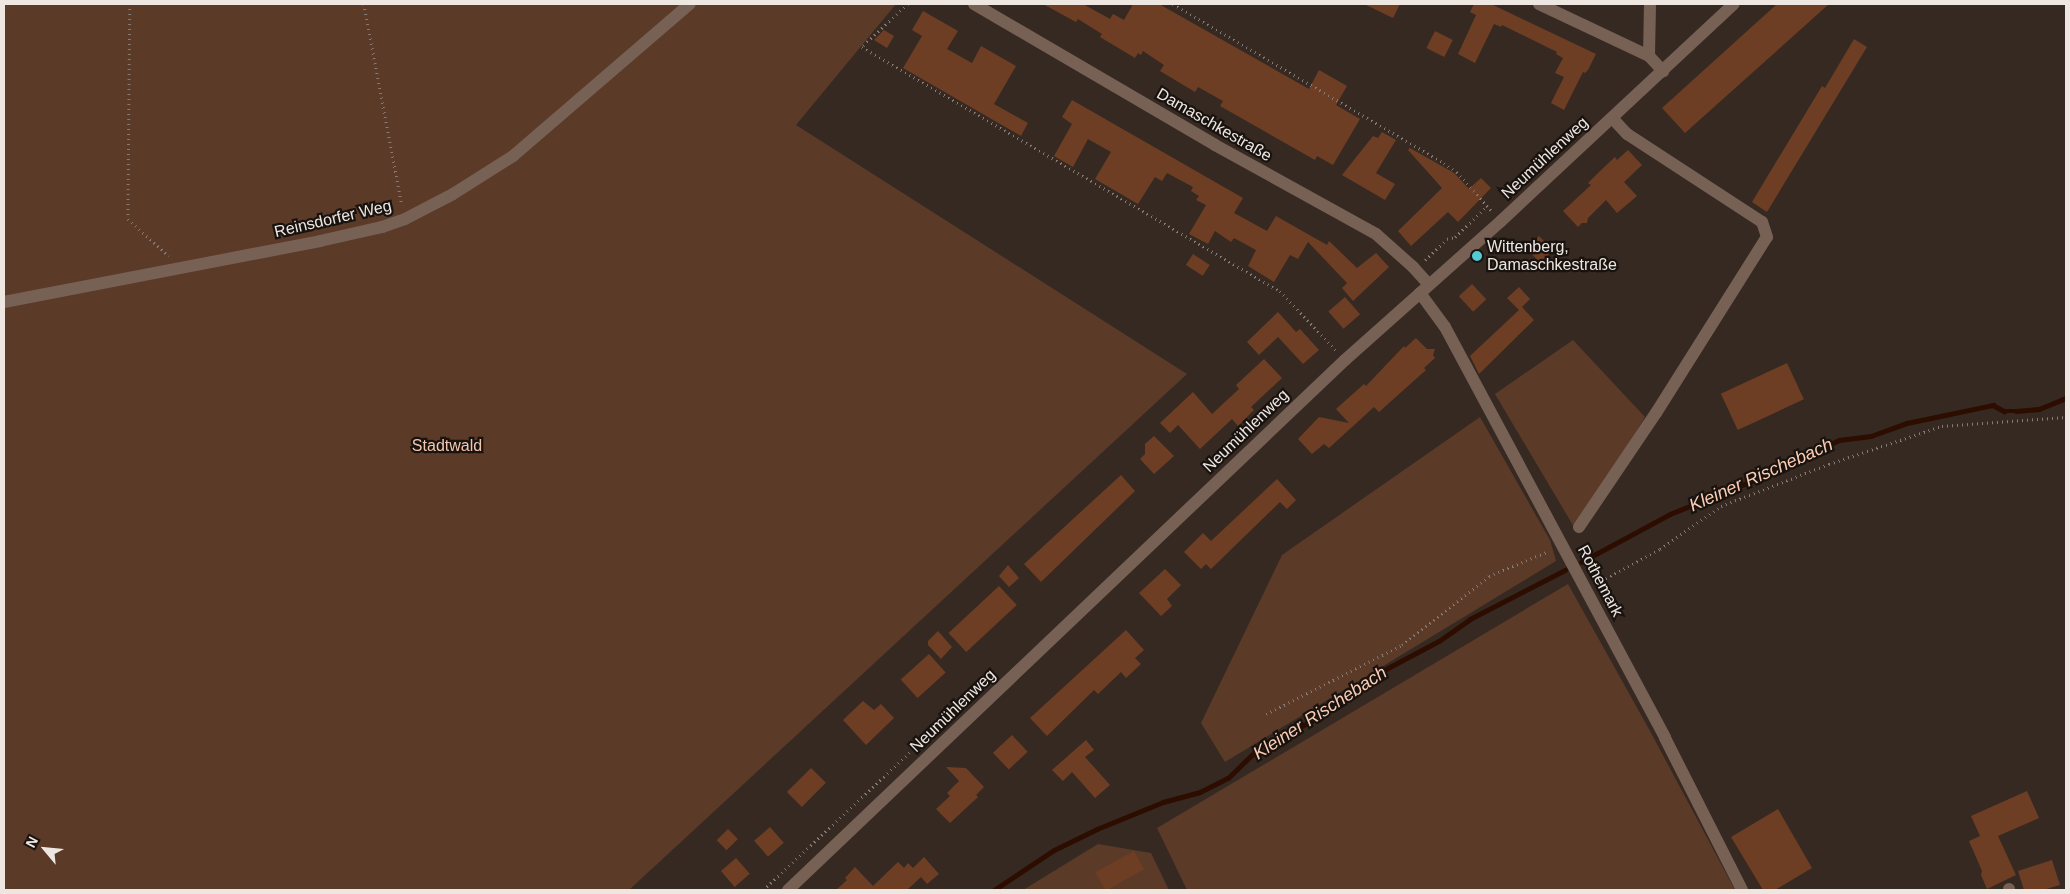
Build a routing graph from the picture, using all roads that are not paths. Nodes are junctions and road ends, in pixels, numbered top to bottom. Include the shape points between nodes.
1 (690, 4) edge
2 (974, 4) edge
3 (1539, 4) edge
4 (1650, 4) edge
5 (1734, 4) edge
6 (1648, 56) junction
7 (1663, 71) junction
8 (1612, 118) junction
9 (1424, 289) junction
10 (4, 302) edge
11 (1579, 526) dead end
12 (788, 890) edge
13 (1742, 890) edge

1 - 10 street, Reinsdorfer Weg via 513,156 454,194 405,219 355,234
2 - 9 street, Damaschkestraße via 1215,145 1376,234 1418,274
3 - 6 street
4 - 6 street
5 - 7 street, Neumühlenweg
6 - 7 street
7 - 8 street, Neumühlenweg
8 - 9 street, Neumühlenweg
8 - 11 street via 1627,134 1762,222 1767,237 1656,414
9 - 12 street, Neumühlenweg via 1345,360
9 - 13 street, Rothemark via 1586,588

